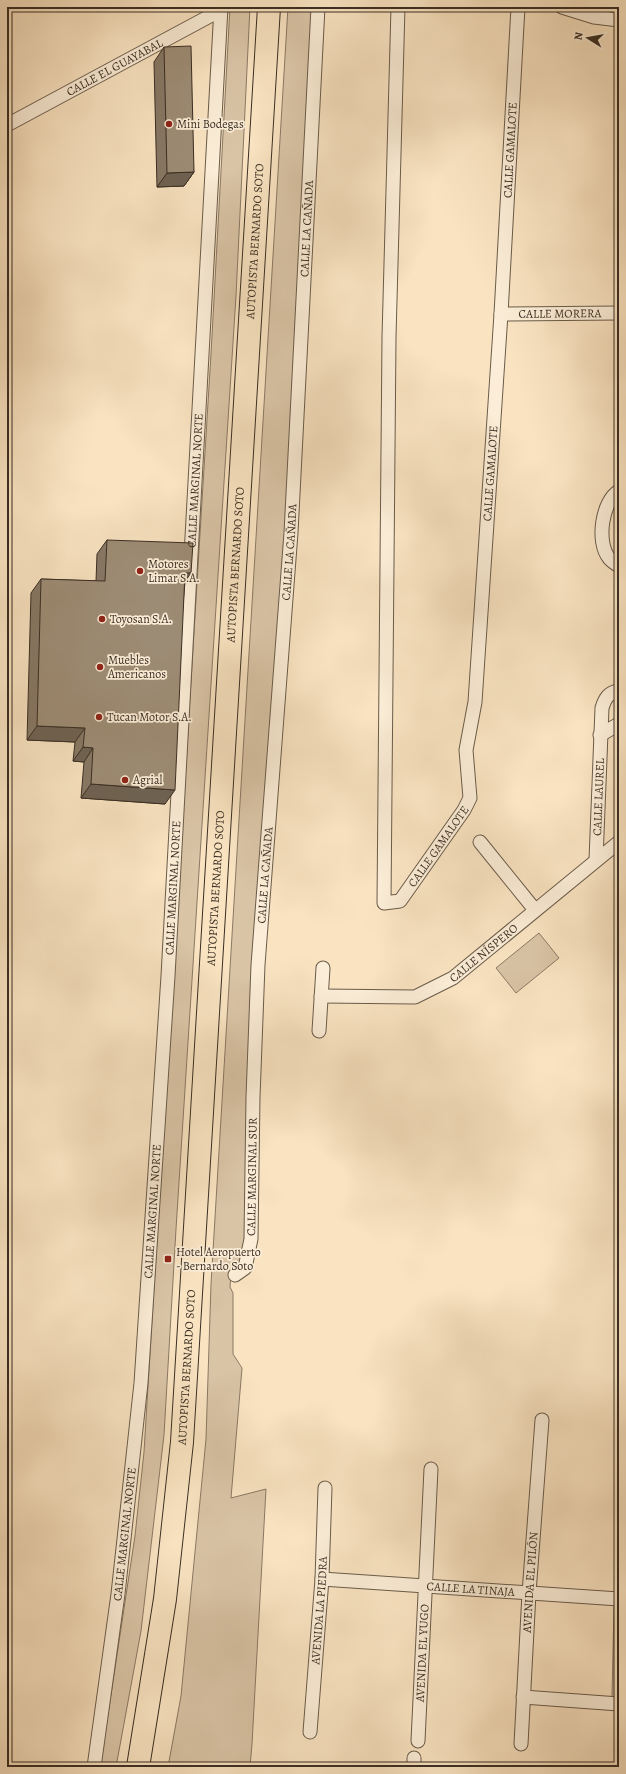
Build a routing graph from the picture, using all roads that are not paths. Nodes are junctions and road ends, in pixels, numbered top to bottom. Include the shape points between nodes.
1 (269, 7) edge
2 (318, 7) edge
3 (398, 7) edge
4 (518, 7) edge
5 (562, 7) edge
6 (221, 9) edge
7 (619, 20) edge
8 (7, 125) edge
9 (619, 313) edge
10 (501, 314) junction
11 (619, 491) edge
12 (619, 566) edge
13 (619, 691) edge
14 (619, 724) edge
15 (600, 735) junction
16 (480, 842) dead end
17 (619, 842) edge
18 (596, 860) junction
19 (535, 910) junction
20 (323, 968) dead end
21 (321, 996) junction
22 (319, 1031) dead end
23 (253, 1097) joint
24 (235, 1275) dead end
25 (542, 1420) dead end
26 (431, 1469) dead end
27 (325, 1488) dead end
28 (322, 1579) junction
29 (425, 1586) junction
30 (529, 1593) junction
31 (619, 1599) edge
32 (523, 1697) junction
33 (619, 1704) edge
34 (148, 1713) junction
35 (310, 1732) dead end
36 (418, 1741) dead end
37 (521, 1744) dead end
38 (94, 1767) edge
39 (124, 1767) edge
40 (138, 1767) edge

1 - 34 highway, AUTOPISTA BERNARDO SOTO via 182,1442 165,1599
2 - 23 street, CALLE LA CAÑADA via 291,533 258,965
3 - 10 street, CALLE GAMALOTE via 389,337 384,903 400,901 470,798 466,750 475,702
4 - 10 street, CALLE GAMALOTE
5 - 7 street
6 - 8 street, CALLE EL GUAYABAL
6 - 38 street, CALLE MARGINAL NORTE via 169,969 141,1375 118,1594
9 - 10 street, CALLE MORERA
11 - 12 street via 612,495 602,525 608,557
13 - 15 street, CALLE LAUREL via 605,698
14 - 15 street
15 - 18 street, CALLE LAUREL
16 - 19 street
17 - 18 street, CALLE NÍSPERO
18 - 19 street, CALLE NÍSPERO
19 - 21 street, CALLE NÍSPERO via 453,978 415,997
20 - 21 street
21 - 22 street
23 - 24 street, CALLE MARGINAL SUR via 252,1239 244,1268
25 - 30 street, AVENIDA EL PILÓN
26 - 29 street, AVENIDA EL YUGO
27 - 28 street, AVENIDA LA PIEDRA
28 - 29 street, CALLE LA TINAJA
28 - 35 street, AVENIDA LA PIEDRA
29 - 30 street, CALLE LA TINAJA
29 - 36 street, AVENIDA EL YUGO
30 - 31 street, CALLE LA TINAJA
30 - 32 street, AVENIDA EL PILÓN
32 - 33 street
32 - 37 street, AVENIDA EL PILÓN
34 - 39 highway
34 - 40 highway, AUTOPISTA BERNARDO SOTO

